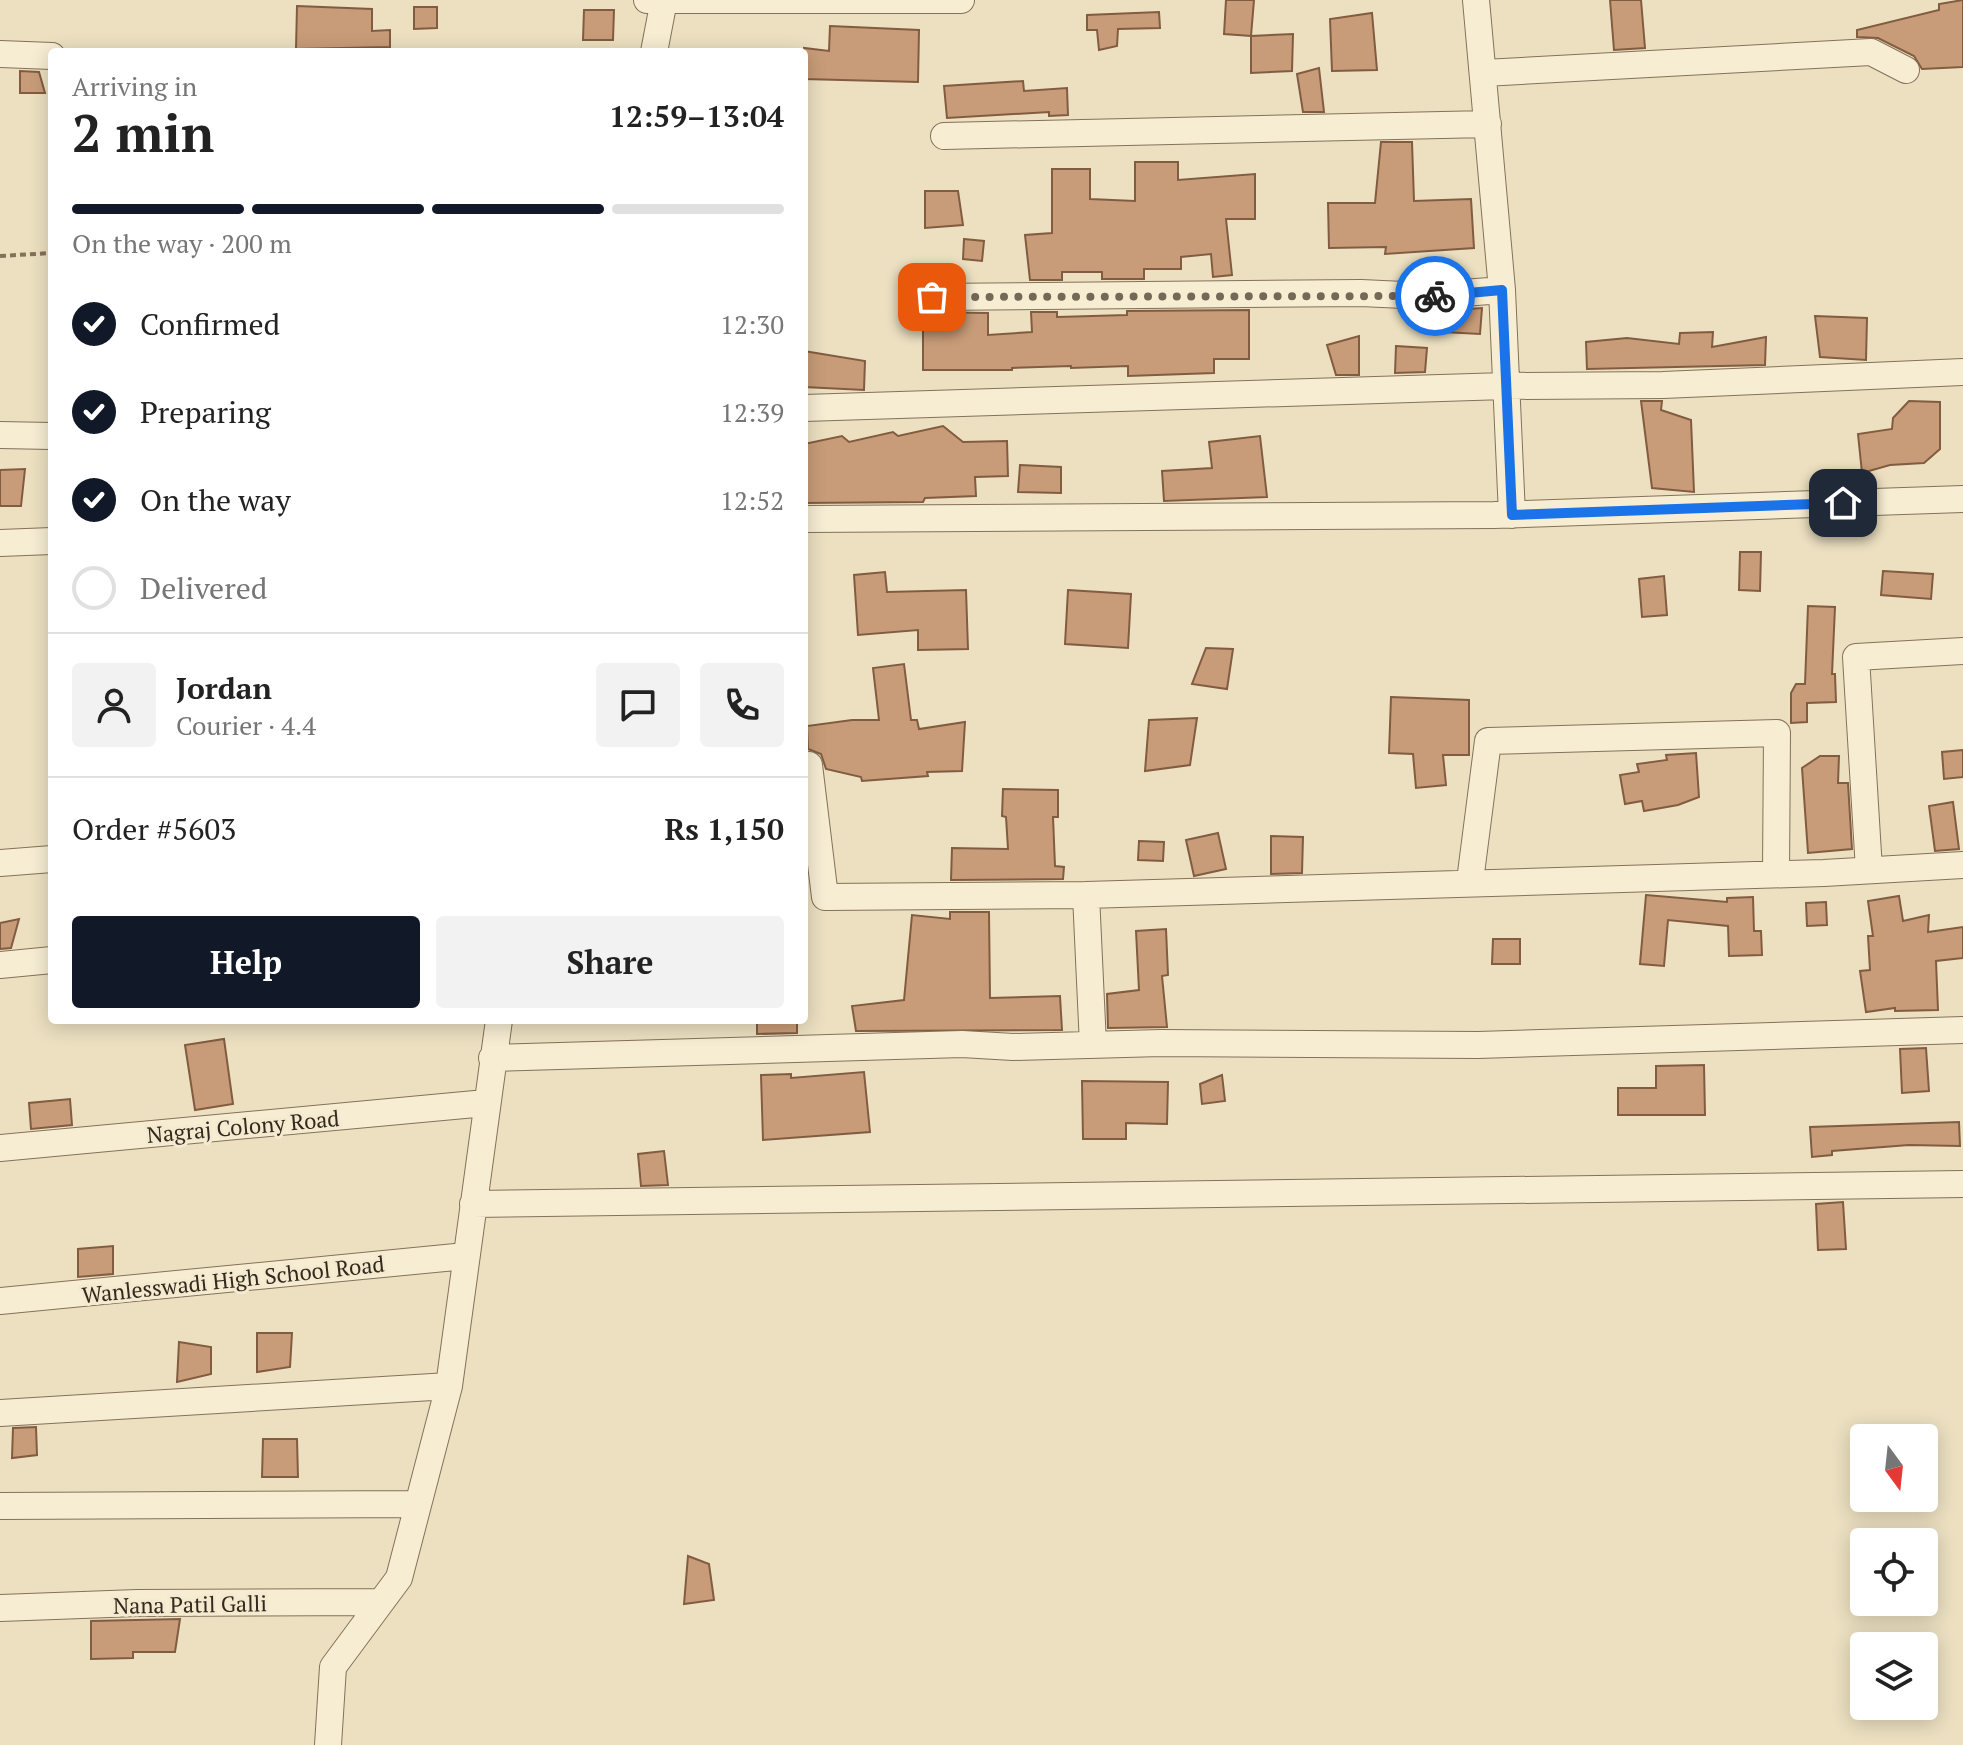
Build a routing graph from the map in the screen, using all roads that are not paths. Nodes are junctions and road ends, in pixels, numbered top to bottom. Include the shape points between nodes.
1 (658, 0) edge
2 (961, 0) edge
3 (1476, 0) edge
4 (654, 48) edge
5 (0, 54) edge
6 (48, 56) edge
7 (1906, 70) dead end
8 (1484, 73) junction
9 (1488, 124) junction
10 (944, 136) dead end
11 (1502, 290) junction
12 (932, 297) dead end
13 (1963, 372) edge
14 (1505, 386) junction
15 (808, 408) edge
16 (0, 435) edge
17 (48, 436) edge
18 (1963, 499) edge
19 (1512, 515) junction
20 (808, 519) edge
21 (48, 541) edge
22 (0, 543) edge
23 (1963, 651) edge
24 (808, 765) edge
25 (48, 859) edge
26 (0, 863) edge
27 (1963, 865) edge
28 (1869, 870) junction
29 (1776, 874) junction
30 (1470, 881) junction
31 (1086, 895) junction
32 (48, 960) edge
33 (0, 965) edge
34 (498, 1024) edge
35 (1963, 1030) edge
36 (1093, 1045) junction
37 (492, 1058) junction
38 (486, 1103) junction
39 (0, 1148) edge
40 (1963, 1184) edge
41 (473, 1204) junction
42 (466, 1256) junction
43 (0, 1301) edge
44 (449, 1386) junction
45 (0, 1413) edge
46 (418, 1504) junction
47 (0, 1506) edge
48 (381, 1602) junction
49 (0, 1608) edge
50 (328, 1745) edge

1 - 2 street
1 - 4 street
3 - 8 street
5 - 6 street
7 - 8 street via 1871,52
8 - 9 street
9 - 10 street
9 - 11 street
11 - 12 street via 1425,296
11 - 14 street
13 - 14 street
14 - 15 street
14 - 19 street
16 - 17 street
18 - 19 street
19 - 20 street
21 - 22 street
23 - 28 street via 1856,657
24 - 31 street via 825,897
25 - 26 street
27 - 28 street
28 - 29 street
29 - 30 street
29 - 30 street via 1777,733 1488,741
30 - 31 street
31 - 36 street
32 - 33 street
34 - 37 street
35 - 36 street via 1478,1045
36 - 37 street via 857,1046
37 - 38 street
38 - 39 street, Nagraj Colony Road
38 - 41 street
40 - 41 street
41 - 42 street
42 - 43 street, Wanlesswadi High School Road
42 - 44 street
44 - 45 street
44 - 46 street
46 - 47 street
46 - 48 street via 399,1578
48 - 49 street, Nana Patil Galli
48 - 50 street via 333,1667

